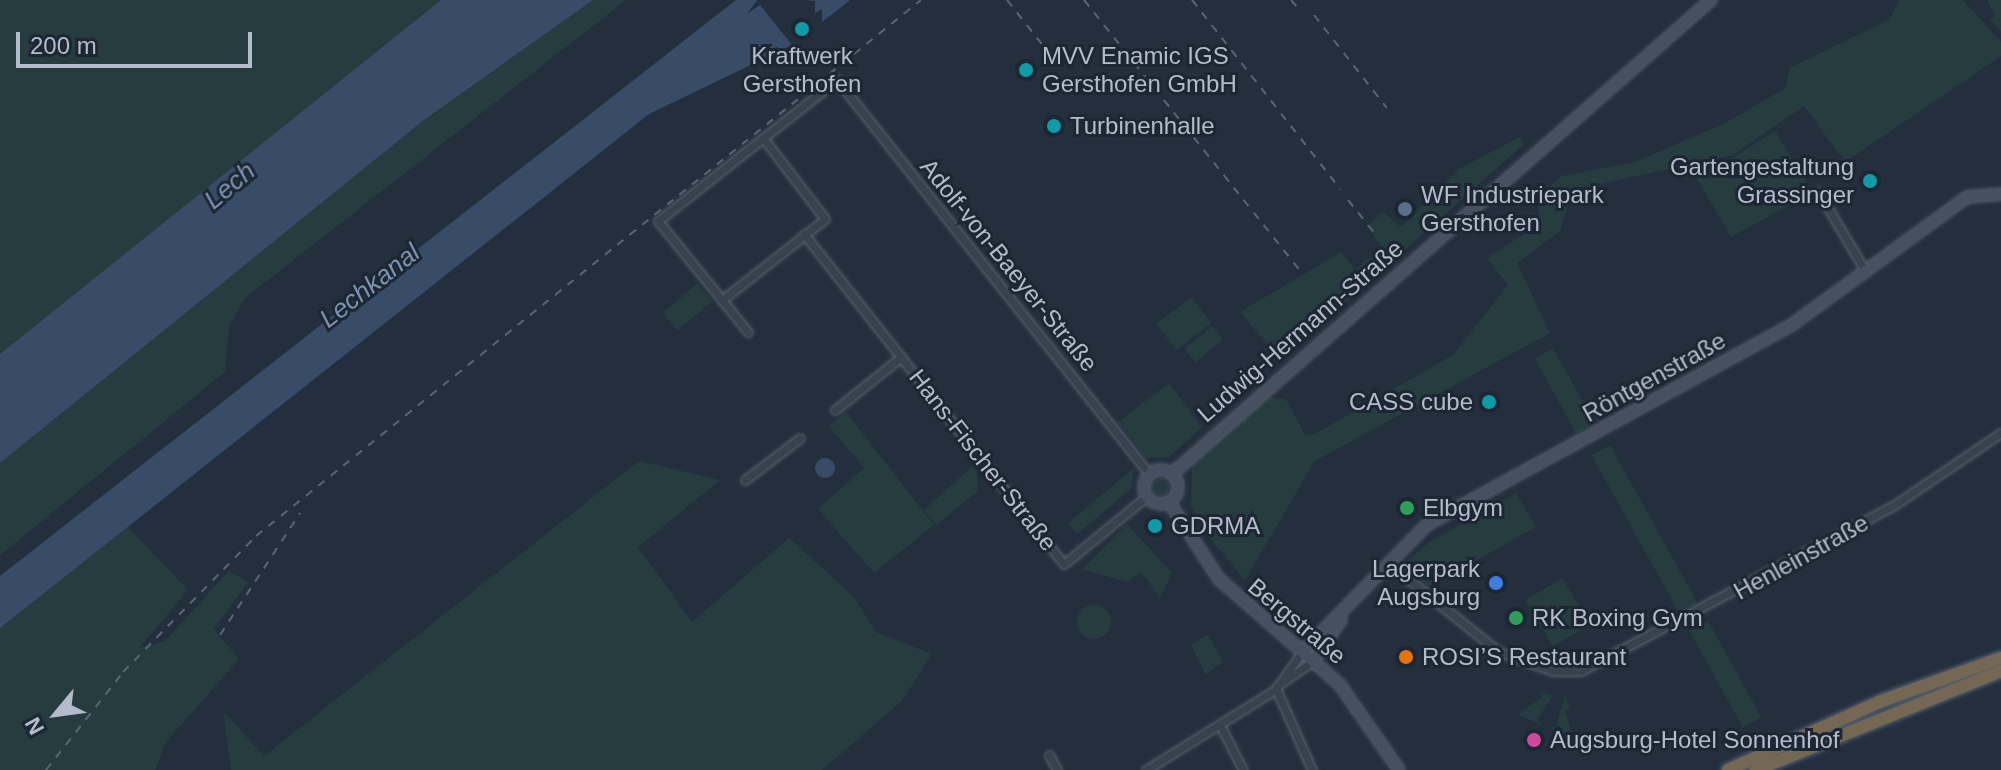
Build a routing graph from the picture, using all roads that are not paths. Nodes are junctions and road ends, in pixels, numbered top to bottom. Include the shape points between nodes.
1 (1711, 0) edge
2 (763, 138) junction
3 (1819, 193) dead end
4 (2001, 194) edge
5 (804, 234) junction
6 (1866, 272) junction
7 (722, 300) junction
8 (748, 332) dead end
9 (901, 357) junction
10 (835, 410) dead end
11 (2001, 433) edge
12 (800, 438) dead end
13 (1172, 474) junction
14 (1150, 475) junction
15 (745, 480) dead end
16 (1147, 496) junction
17 (1169, 502) junction
18 (1388, 563) junction
19 (1342, 618) junction
20 (1302, 652) junction
21 (2001, 658) edge
22 (1313, 661) junction
23 (2001, 671) edge
24 (1276, 688) junction
25 (1221, 727) junction
26 (1049, 755) dead end
27 (1057, 770) edge
28 (1146, 770) edge
29 (1243, 770) edge
30 (1312, 770) edge
31 (1399, 770) edge
32 (1728, 770) edge
33 (1756, 770) edge

1 - 13 street, Ludwig-Hermann-Straße
2 - 5 street via 825,219
2 - 7 street via 658,221
2 - 14 street, Adolf-von-Baeyer-Straße via 837,80
3 - 6 street
4 - 6 street, Röntgenstraße via 1967,197
5 - 7 street
5 - 9 street, Hans-Fischer-Straße
6 - 18 street, Röntgenstraße via 1793,324 1428,524
7 - 8 street
9 - 10 street, Hans-Fischer-Straße
9 - 16 street, Hans-Fischer-Straße via 1064,564
11 - 18 street, Henleinstraße via 1893,506 1581,671 1553,671 1499,652
12 - 15 street
13 - 14 street
13 - 17 street via 1178,489
14 - 16 street
16 - 17 street
17 - 20 street, Bergstraße via 1219,579
18 - 19 street, Röntgenstraße
19 - 20 street, Röntgenstraße
19 - 22 street, Röntgenstraße
20 - 22 street, Bergstraße
20 - 24 street
21 - 32 highway via 1879,702
22 - 24 street
22 - 31 street, Bergstraße via 1360,706
23 - 33 highway
24 - 25 street
24 - 30 street
25 - 28 street
25 - 29 street
26 - 27 street

